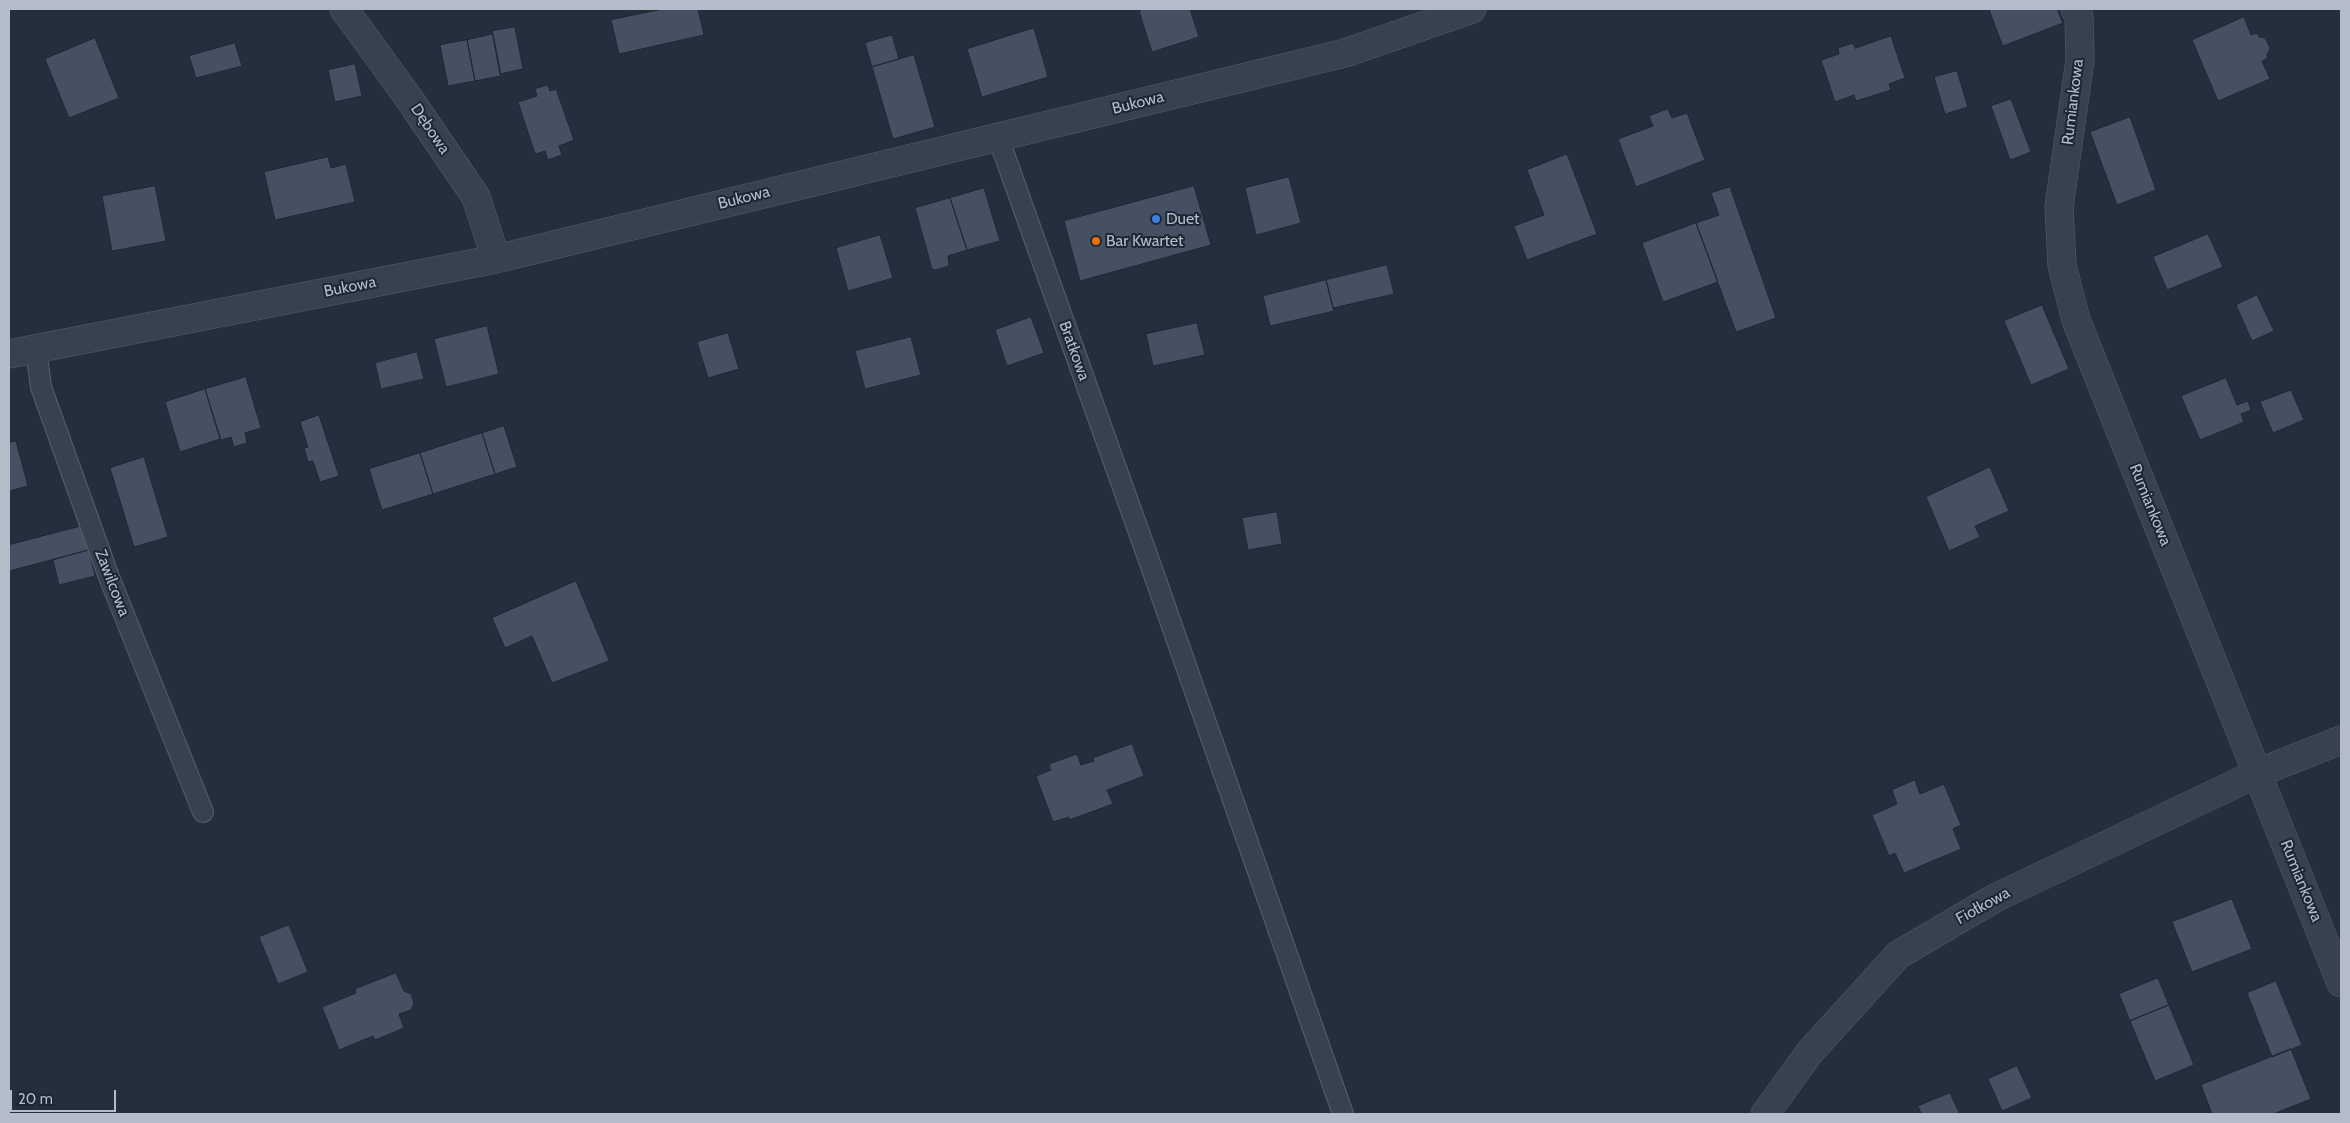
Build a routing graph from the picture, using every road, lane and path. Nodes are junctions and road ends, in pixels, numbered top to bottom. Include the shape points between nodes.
1 (344, 9) edge
2 (1472, 9) edge
3 (2075, 9) edge
4 (998, 137) junction
5 (496, 259) junction
6 (36, 349) junction
7 (9, 354) edge
8 (2341, 740) edge
9 (2258, 773) junction
10 (203, 812) dead end
11 (2341, 982) edge
12 (1343, 1114) edge
13 (1766, 1114) edge

1 - 5 street, Dębowa via 476,197
2 - 4 street, Bukowa via 1345,52
3 - 9 street, Rumiankowa via 2079,17 2080,60 2058,207 2062,265 2076,320
4 - 5 street, Bukowa
4 - 12 lane, Bratkowa
5 - 6 street, Bukowa
6 - 7 street, Bukowa
6 - 10 lane, Zawilcowa via 41,388 109,577
8 - 9 street, Fiołkowa
9 - 11 street, Rumiankowa
9 - 13 street, Fiołkowa via 1995,898 1898,955 1810,1052

